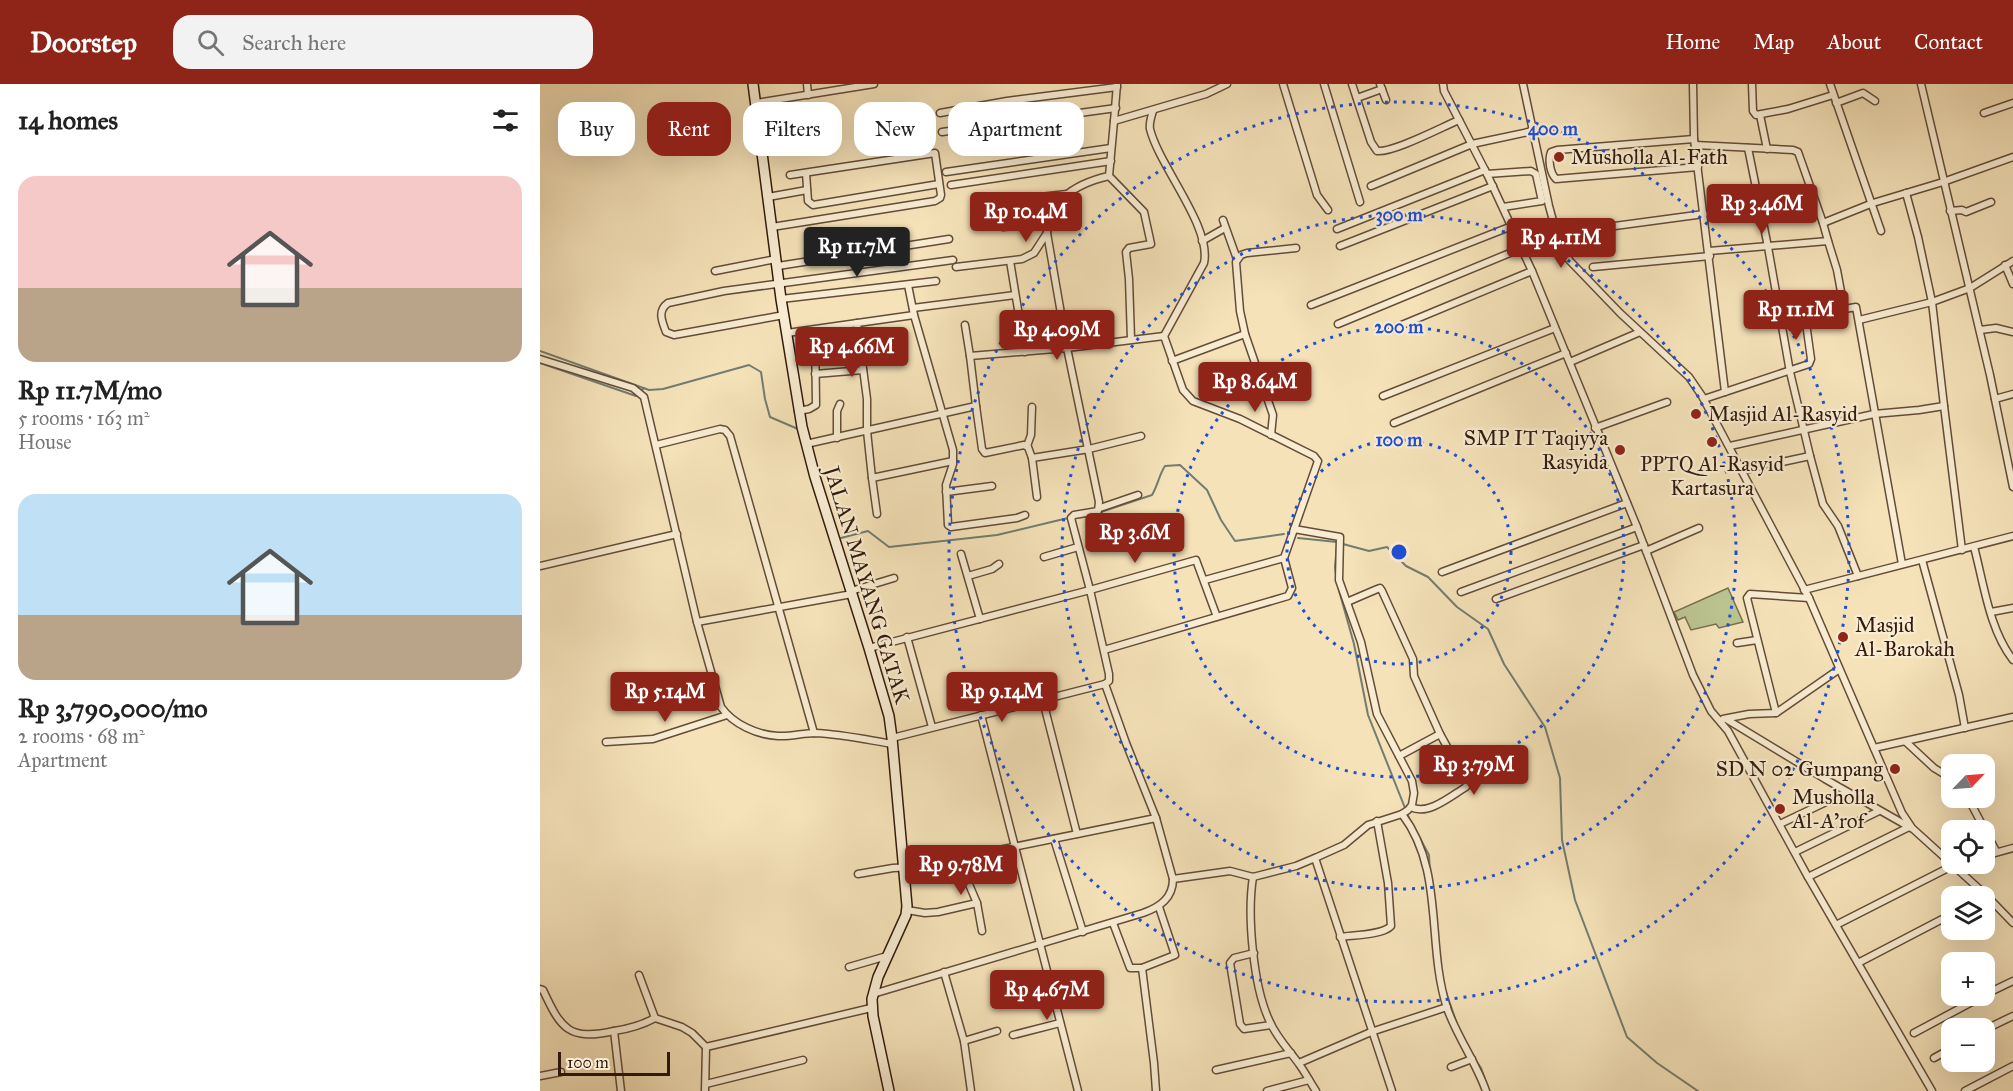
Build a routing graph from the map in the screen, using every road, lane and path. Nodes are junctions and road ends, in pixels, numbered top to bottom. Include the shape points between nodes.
1 (753, 84) edge
2 (807, 84) edge
3 (870, 84) edge
4 (1227, 84) edge
5 (1283, 84) edge
6 (1324, 84) edge
7 (1352, 84) edge
8 (1443, 84) edge
9 (1523, 84) edge
10 (1693, 84) edge
11 (1752, 84) edge
12 (1830, 84) edge
13 (1921, 84) edge
14 (1117, 85) edge
15 (1381, 87) edge
16 (808, 95) junction
17 (1833, 95) junction
18 (1357, 98) junction
19 (1386, 100) dead end
20 (1875, 101) dead end
21 (756, 102) edge
22 (768, 102) edge
23 (1836, 103) junction
24 (2013, 103) edge
25 (1116, 108) junction
26 (1149, 112) junction
27 (940, 113) dead end
28 (1984, 113) dead end
29 (1760, 115) junction
30 (1459, 120) junction
31 (1114, 121) junction
32 (1533, 131) junction
33 (942, 132) dead end
34 (1694, 142) junction
35 (1472, 144) junction
36 (1111, 148) junction
37 (1748, 148) junction
38 (1767, 149) junction
39 (763, 156) edge
40 (2013, 157) edge
41 (1111, 161) junction
42 (1698, 167) junction
43 (946, 172) dead end
44 (1486, 172) junction
45 (806, 173) junction
46 (790, 175) dead end
47 (1109, 176) junction
48 (1943, 182) junction
49 (939, 184) junction
50 (951, 185) dead end
51 (1371, 186) dead end
52 (1493, 186) junction
53 (807, 190) junction
54 (1906, 193) junction
55 (1067, 194) junction
56 (768, 197) junction
57 (995, 202) dead end
58 (1360, 202) dead end
59 (1991, 202) dead end
60 (1873, 203) junction
61 (1503, 207) junction
62 (1328, 210) dead end
63 (1950, 211) junction
64 (1704, 214) junction
65 (1047, 223) junction
66 (1823, 223) junction
67 (1512, 226) junction
68 (772, 227) junction
69 (1003, 228) dead end
70 (1337, 229) dead end
71 (1881, 231) dead end
72 (1570, 232) dead end
73 (1047, 233) junction
74 (949, 239) dead end
75 (1202, 241) junction
76 (1828, 241) junction
77 (1340, 246) dead end
78 (1768, 247) junction
79 (1296, 248) dead end
80 (1522, 248) junction
81 (1709, 254) junction
82 (1237, 259) junction
83 (953, 260) dead end
84 (1010, 261) junction
85 (2013, 261) edge
86 (777, 262) junction
87 (2005, 265) junction
88 (956, 267) dead end
89 (1593, 267) dead end
90 (715, 271) dead end
91 (1532, 271) junction
92 (936, 280) dead end
93 (2013, 284) edge
94 (780, 285) junction
95 (908, 285) junction
96 (1970, 288) junction
97 (1015, 295) junction
98 (781, 299) junction
99 (1932, 302) junction
100 (1311, 305) dead end
101 (1844, 308) junction
102 (913, 312) junction
103 (784, 315) junction
104 (1859, 320) junction
105 (857, 323) junction
106 (1338, 324) dead end
107 (965, 325) dead end
108 (1556, 328) junction
109 (1392, 329) dead end
110 (814, 330) junction
111 (1980, 330) junction
112 (1640, 332) junction
113 (2013, 332) edge
114 (787, 333) junction
115 (1245, 334) junction
116 (1164, 336) junction
117 (1134, 339) junction
118 (1067, 348) junction
119 (1025, 352) junction
120 (1566, 353) junction
121 (970, 356) junction
122 (540, 359) edge
123 (1172, 361) junction
124 (1570, 363) junction
125 (863, 370) junction
126 (1790, 372) junction
127 (815, 374) junction
128 (1725, 392) junction
129 (2013, 394) edge
130 (1383, 396) dead end
131 (1707, 398) junction
132 (1995, 399) junction
133 (1667, 402) dead end
134 (840, 404) dead end
135 (976, 406) junction
136 (1944, 406) junction
137 (1032, 407) dead end
138 (798, 411) junction
139 (942, 414) junction
140 (1874, 414) junction
141 (1394, 423) dead end
142 (1595, 428) junction
143 (1804, 429) junction
144 (867, 431) junction
145 (1270, 435) junction
146 (1141, 436) dead end
147 (837, 438) junction
148 (806, 444) junction
149 (656, 445) junction
150 (1027, 446) junction
151 (1733, 446) junction
152 (1089, 449) junction
153 (1810, 456) junction
154 (1032, 458) junction
155 (953, 461) junction
156 (1782, 462) dead end
157 (1767, 464) dead end
158 (1743, 471) junction
159 (872, 478) junction
160 (992, 486) dead end
161 (2013, 487) edge
162 (946, 492) junction
163 (1138, 495) dead end
164 (1037, 497) dead end
165 (1627, 503) junction
166 (1100, 508) junction
167 (877, 514) dead end
168 (1025, 515) dead end
169 (1637, 527) junction
170 (1699, 528) dead end
171 (1294, 529) junction
172 (677, 534) junction
173 (2013, 536) edge
174 (1078, 547) junction
175 (1974, 547) junction
176 (1645, 548) junction
177 (1962, 550) junction
178 (961, 554) dead end
179 (1044, 557) dead end
180 (1284, 558) junction
181 (1922, 560) junction
182 (999, 564) dead end
183 (1902, 564) junction
184 (540, 566) edge
185 (1442, 572) dead end
186 (968, 576) junction
187 (1858, 576) junction
188 (894, 578) dead end
189 (1205, 580) junction
190 (1090, 590) junction
191 (1804, 590) junction
192 (1461, 592) dead end
193 (852, 593) junction
194 (1809, 598) junction
195 (1496, 599) dead end
196 (1347, 602) junction
197 (779, 607) junction
198 (2013, 608) edge
199 (1991, 612) junction
200 (1217, 617) junction
201 (980, 619) junction
202 (697, 622) junction
203 (906, 637) junction
204 (1757, 640) junction
205 (1737, 643) dead end
206 (869, 648) junction
207 (1104, 650) junction
208 (2013, 660) edge
209 (1838, 670) junction
210 (1105, 684) junction
211 (1043, 701) junction
212 (1776, 713) junction
213 (727, 715) junction
214 (981, 715) junction
215 (2013, 717) edge
216 (1722, 719) junction
217 (932, 727) junction
218 (1965, 729) junction
219 (814, 733) junction
220 (1440, 734) junction
221 (893, 741) junction
222 (606, 742) dead end
223 (1905, 742) junction
224 (1874, 748) junction
225 (1399, 756) junction
226 (1941, 772) edge
227 (1846, 792) junction
228 (1973, 808) edge
229 (1406, 811) junction
230 (1879, 811) junction
231 (1156, 819) junction
232 (1377, 821) junction
233 (1780, 824) junction
234 (1910, 828) junction
235 (1077, 834) junction
236 (1054, 839) junction
237 (1014, 846) junction
238 (2013, 848) edge
239 (1996, 851) joint
240 (1795, 852) junction
241 (1941, 855) edge
242 (960, 857) junction
243 (1315, 858) junction
244 (905, 867) junction
245 (1941, 873) edge
246 (858, 874) dead end
247 (1961, 874) edge
248 (1253, 877) junction
249 (1808, 877) junction
250 (1173, 879) junction
251 (1974, 886) edge
252 (977, 903) junction
253 (1995, 905) edge
254 (1159, 907) junction
255 (907, 910) junction
256 (1941, 920) edge
257 (2012, 921) edge
258 (1113, 922) junction
259 (1836, 925) junction
260 (982, 931) dead end
261 (1083, 932) junction
262 (1340, 937) junction
263 (1040, 945) junction
264 (1254, 953) junction
265 (887, 956) junction
266 (1858, 963) junction
267 (849, 967) dead end
268 (1142, 968) junction
269 (944, 972) junction
270 (639, 975) dead end
271 (2013, 981) edge
272 (540, 989) edge
273 (1995, 990) edge
274 (872, 994) junction
275 (1965, 1006) edge
276 (1447, 1007) junction
277 (871, 1008) junction
278 (2013, 1016) edge
279 (651, 1021) junction
280 (1060, 1023) junction
281 (1271, 1025) junction
282 (1995, 1025) edge
283 (997, 1031) dead end
284 (614, 1032) junction
285 (1371, 1032) junction
286 (1914, 1033) dead end
287 (1013, 1035) dead end
288 (964, 1041) junction
289 (706, 1047) junction
290 (1291, 1053) junction
291 (1941, 1054) edge
292 (1934, 1058) dead end
293 (1472, 1059) junction
294 (803, 1060) dead end
295 (1299, 1063) junction
296 (2013, 1066) edge
297 (1451, 1067) dead end
298 (1216, 1070) dead end
299 (561, 1072) dead end
300 (540, 1076) edge
301 (1309, 1080) junction
302 (706, 1087) edge
303 (621, 1091) edge
304 (890, 1091) edge
305 (971, 1091) edge
306 (1078, 1091) edge
307 (1156, 1091) edge
308 (1267, 1091) edge
309 (1316, 1091) edge
310 (1392, 1091) edge
311 (1486, 1091) edge
312 (1932, 1091) edge
313 (1965, 1091) edge

1 - 21 street, JALAN MAYANG GATAK
2 - 16 street
3 - 16 street
4 - 26 street
5 - 62 street via 1317,195
6 - 58 street
7 - 18 street
8 - 30 street
9 - 32 street
10 - 34 street
11 - 29 street via 1755,115
12 - 17 street
13 - 48 street
14 - 25 street
14 - 27 street
15 - 18 street
15 - 19 street
16 - 22 street
17 - 23 street
17 - 29 street
18 - 30 street via 1371,142 1381,152
20 - 23 street via 1863,93
23 - 60 street
24 - 28 street
25 - 31 street
25 - 33 street
26 - 31 street
26 - 75 street via 1150,130
29 - 38 street
30 - 35 street
31 - 36 street
32 - 35 street
32 - 112 street via 1563,251
34 - 37 street
34 - 42 street
34 - 42 street via 1557,150 1551,152 1549,159 1556,179
35 - 44 street
35 - 51 street
36 - 41 street
36 - 43 street
37 - 38 street
37 - 78 street
38 - 66 street via 1798,152
39 - 56 street, JALAN MAYANG GATAK
40 - 48 street
41 - 47 street
41 - 50 street
42 - 64 street
44 - 52 street
44 - 61 street via 1536,174 1542,201
44 - 70 street
45 - 46 street
45 - 49 street via 935,153
45 - 53 street
47 - 55 street
47 - 117 street via 1144,212 1151,244 1126,252
48 - 54 street
48 - 63 street
49 - 53 street via 813,205 808,201
49 - 68 street via 938,200
52 - 61 street
52 - 77 street
53 - 56 street
54 - 60 street
54 - 99 street
55 - 57 street
55 - 65 street
56 - 68 street, JALAN MAYANG GATAK
59 - 63 street via 1968,212
60 - 66 street
60 - 71 street
61 - 67 street
63 - 96 street
64 - 72 street
64 - 81 street
65 - 69 street
65 - 73 street
66 - 76 street
67 - 80 street
67 - 100 street
68 - 86 street, JALAN MAYANG GATAK
73 - 84 street via 1034,253
73 - 118 street
74 - 86 street
75 - 82 street via 1224,224
75 - 116 street via 1204,263
76 - 78 street
76 - 101 street
78 - 81 street
78 - 126 street
79 - 82 street via 1247,253
80 - 91 street
80 - 106 street
81 - 89 street
81 - 128 street
82 - 115 street
83 - 94 street
84 - 88 street
84 - 97 street
85 - 87 street
86 - 90 street
86 - 94 street, JALAN MAYANG GATAK
87 - 93 street
87 - 96 street
91 - 108 street
91 - 109 street
92 - 95 street
94 - 98 street, JALAN MAYANG GATAK
94 - 103 street via 668,303 661,319 666,332 674,335
95 - 98 street
95 - 102 street
96 - 99 street
96 - 111 street
97 - 102 street
97 - 119 street
98 - 103 street, JALAN MAYANG GATAK
99 - 104 street
99 - 136 street
101 - 104 street via 1856,307
101 - 126 street via 1805,316 1810,362
102 - 105 street
102 - 139 street
103 - 114 street, JALAN MAYANG GATAK
104 - 140 street
105 - 110 street
105 - 125 street
107 - 121 street
108 - 120 street
108 - 130 street
110 - 114 street
110 - 127 street
111 - 113 street via 1999,328
111 - 132 street
112 - 124 street
112 - 131 street
114 - 138 street, JALAN MAYANG GATAK
115 - 123 street
115 - 145 street via 1273,413
116 - 117 street
116 - 123 street
117 - 118 street
118 - 119 street
118 - 152 street
119 - 121 street
120 - 124 street
120 - 141 street
121 - 135 street
122 - 149 street via 633,388 646,402
123 - 145 street via 1183,390 1193,401
124 - 142 street
125 - 127 street
125 - 144 street
126 - 128 street
126 - 143 street
127 - 138 street via 816,405
128 - 131 street
129 - 132 street
131 - 151 street
132 - 161 street
133 - 142 street
134 - 147 street
135 - 139 street
135 - 150 street via 983,452
136 - 140 street
136 - 177 street
137 - 150 street
138 - 148 street, JALAN MAYANG GATAK
139 - 144 street
139 - 155 street
140 - 143 street
140 - 183 street
142 - 165 street
143 - 151 street
143 - 153 street
144 - 147 street
144 - 159 street
145 - 171 street via 1318,461
146 - 152 street
147 - 148 street
148 - 193 street, JALAN MAYANG GATAK
149 - 172 street
149 - 197 street via 720,429 728,432
150 - 154 street
151 - 158 street
152 - 154 street
152 - 166 street
153 - 156 street
153 - 187 street via 1823,504 1838,526
154 - 164 street
155 - 159 street
155 - 162 street
157 - 158 street
158 - 191 street
159 - 167 street
160 - 162 street
162 - 168 street via 949,527
163 - 166 street
165 - 169 street
165 - 185 street
166 - 174 street via 1071,517
169 - 176 street
169 - 192 street
170 - 176 street
171 - 180 street
171 - 196 street via 1338,536 1339,580
172 - 184 street
172 - 202 street
173 - 175 street
174 - 179 street
174 - 190 street
175 - 177 street
175 - 199 street
176 - 195 street
176 - 216 street via 1693,675 1711,711
177 - 181 street
178 - 186 street
180 - 189 street
180 - 200 street via 1292,588 1288,596
181 - 183 street
181 - 218 street
182 - 186 street
183 - 187 street
186 - 201 street
187 - 191 street
188 - 193 street
189 - 190 street via 1198,562 1193,560
189 - 200 street
190 - 201 street
190 - 207 street
191 - 194 street
193 - 197 street
193 - 206 street, JALAN MAYANG GATAK
194 - 204 street via 1748,596
194 - 209 street
196 - 220 street via 1380,588 1413,659 1414,676
196 - 225 street via 1361,642 1377,714
197 - 202 street
197 - 219 street
198 - 199 street
199 - 208 street
200 - 207 street
201 - 203 street
202 - 213 street via 718,700
203 - 206 street
203 - 217 street
204 - 205 street
204 - 212 street
206 - 221 street, JALAN MAYANG GATAK
207 - 210 street via 1109,674
209 - 212 street
209 - 224 street
210 - 211 street
210 - 231 street
211 - 214 street
211 - 235 street
212 - 216 street
213 - 219 street via 759,732 778,736
213 - 222 street via 653,740
214 - 217 street
214 - 237 street
215 - 218 street
216 - 227 street
216 - 233 street
217 - 221 street
218 - 223 street
219 - 221 street
220 - 225 street
220 - 229 street via 1467,785 1427,809
221 - 244 street, JALAN MAYANG GATAK
223 - 224 street
223 - 226 street
224 - 234 street
225 - 229 street via 1413,786
227 - 230 street
227 - 233 street
228 - 239 street
229 - 232 street
229 - 276 street via 1427,864
230 - 234 street
230 - 240 street
231 - 235 street
231 - 250 street
232 - 243 street via 1344,845
232 - 262 street via 1391,926 1382,932
233 - 240 street
234 - 241 street
234 - 249 street
235 - 236 street
236 - 237 street
236 - 261 street
237 - 242 street
237 - 263 street
238 - 239 street
240 - 249 street
242 - 244 street
242 - 252 street
243 - 248 street
243 - 262 street
244 - 246 street
244 - 255 street, JALAN MAYANG GATAK
245 - 259 street
247 - 251 street
248 - 250 street via 1230,871
248 - 264 street
249 - 259 street
250 - 254 street via 1168,896
252 - 255 street via 938,912
252 - 260 street
253 - 257 street
254 - 258 street
254 - 268 street via 1175,955
255 - 265 street, JALAN MAYANG GATAK
256 - 266 street
258 - 261 street
258 - 268 street via 1130,968
259 - 266 street
261 - 263 street
262 - 285 street
263 - 269 street
263 - 280 street
264 - 281 street
264 - 281 street via 1234,958 1230,963 1240,1024 1244,1029
265 - 267 street
265 - 274 street, JALAN MAYANG GATAK
266 - 312 street
268 - 307 street
269 - 274 street
269 - 288 street
270 - 279 street
271 - 273 street
272 - 284 street via 556,1017 572,1031 589,1036
274 - 277 street, JALAN MAYANG GATAK
275 - 286 street
276 - 285 street
276 - 293 street
277 - 289 street
277 - 304 street, JALAN MAYANG GATAK
278 - 282 street
279 - 284 street
279 - 289 street via 682,1027
280 - 287 street
280 - 306 street
281 - 290 street
283 - 288 street
284 - 303 street
285 - 295 street
285 - 310 street
288 - 305 street
289 - 302 street
290 - 295 street
290 - 298 street
291 - 292 street
293 - 297 street
293 - 311 street
294 - 302 street
295 - 301 street
296 - 313 street
299 - 300 street
301 - 308 street
301 - 309 street

